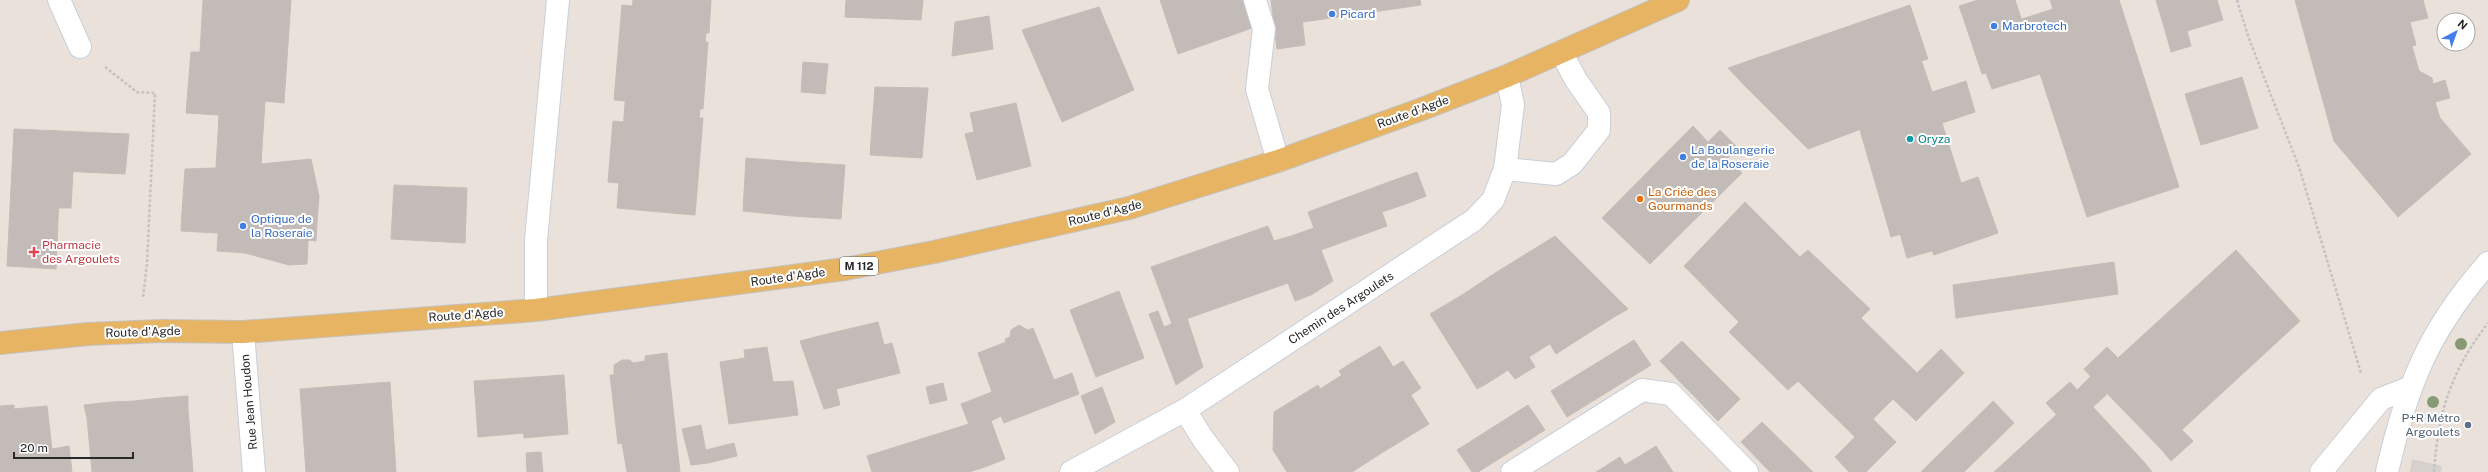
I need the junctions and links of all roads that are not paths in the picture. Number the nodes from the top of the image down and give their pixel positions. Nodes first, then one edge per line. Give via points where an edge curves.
1 (59, 0) edge
2 (558, 0) edge
3 (1255, 0) edge
4 (1678, 0) edge
5 (80, 47) road end
6 (1560, 52) junction
7 (1507, 76) junction
8 (1278, 161) junction
9 (1505, 169) junction
10 (2488, 263) edge
11 (536, 310) junction
12 (243, 332) junction
13 (0, 342) edge
14 (2410, 388) junction
15 (1184, 410) junction
16 (254, 472) edge
17 (1071, 472) edge
18 (1228, 472) edge
19 (1512, 472) edge
20 (1747, 472) edge
21 (2321, 472) edge
22 (2387, 472) edge

1 - 5 street
2 - 11 street via 536,240
3 - 8 street via 1264,28 1257,89
4 - 6 main road, Route d'Agde / M 112
6 - 7 main road, Route d'Agde / M 112
6 - 9 street via 1599,113 1599,130 1572,164 1556,174
7 - 8 main road, Route d'Agde / M 112
7 - 9 street, Chemin des Argoulets via 1513,106
8 - 11 main road, Route d'Agde / M 112 via 1128,208 934,252 845,269
9 - 15 street, Chemin des Argoulets via 1493,200 1474,220
10 - 14 street via 2451,310 2422,357
11 - 12 main road, Route d'Agde / M 112
12 - 13 main road, Route d'Agde / M 112 via 161,331 88,334
12 - 16 street, Rue Jean Houdon
14 - 21 street via 2381,399
14 - 22 street
15 - 17 street, Chemin des Argoulets
15 - 18 street
19 - 20 street via 1642,390 1671,394

